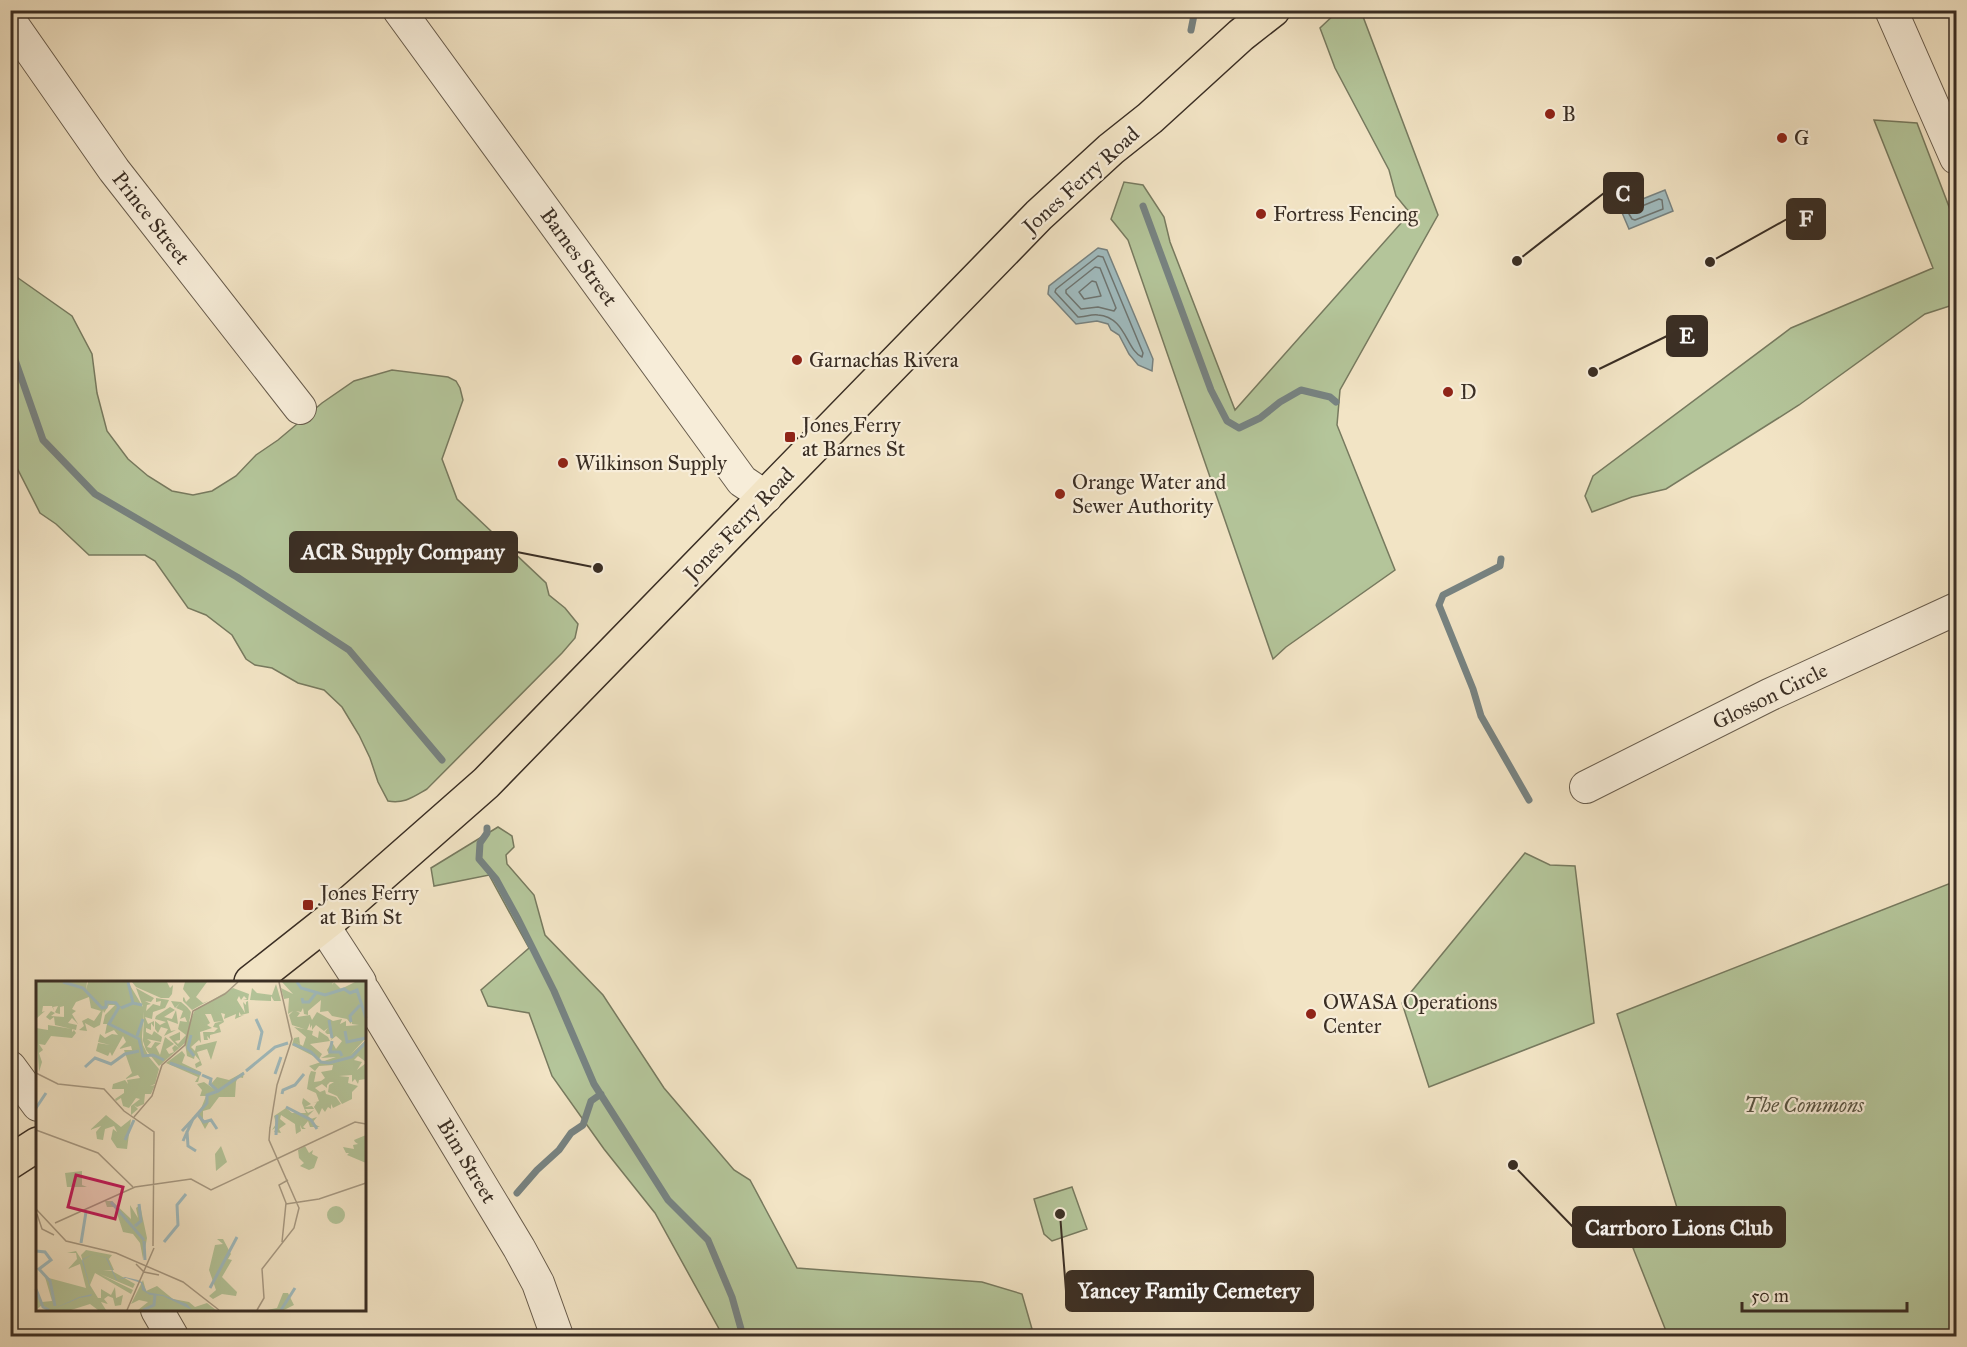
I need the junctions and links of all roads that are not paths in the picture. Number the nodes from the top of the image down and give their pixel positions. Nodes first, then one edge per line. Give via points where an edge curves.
1 (399, 10) edge
2 (1273, 10) edge
3 (1891, 10) edge
4 (10, 21) edge
5 (1956, 158) edge
6 (300, 408) dead end
7 (766, 497) junction
8 (1956, 609) edge
9 (1586, 788) dead end
10 (323, 925) junction
11 (251, 981) edge
12 (359, 981) edge
13 (366, 994) edge
14 (10, 1067) edge
15 (36, 1102) edge
16 (36, 1145) edge
17 (10, 1162) edge
18 (158, 1311) edge
19 (172, 1336) edge
20 (556, 1336) edge

1 - 7 street, Barnes Street via 742,481
2 - 7 main road, Jones Ferry Road via 1039,215
3 - 5 street
4 - 6 street, Prince Street via 114,170
7 - 10 main road, Jones Ferry Road via 486,783
8 - 9 street, Glosson Circle via 1769,695
10 - 11 main road, Jones Ferry Road
10 - 12 street
13 - 20 street, Bim Street via 519,1248 538,1283
14 - 15 street
16 - 17 main road
18 - 19 street

